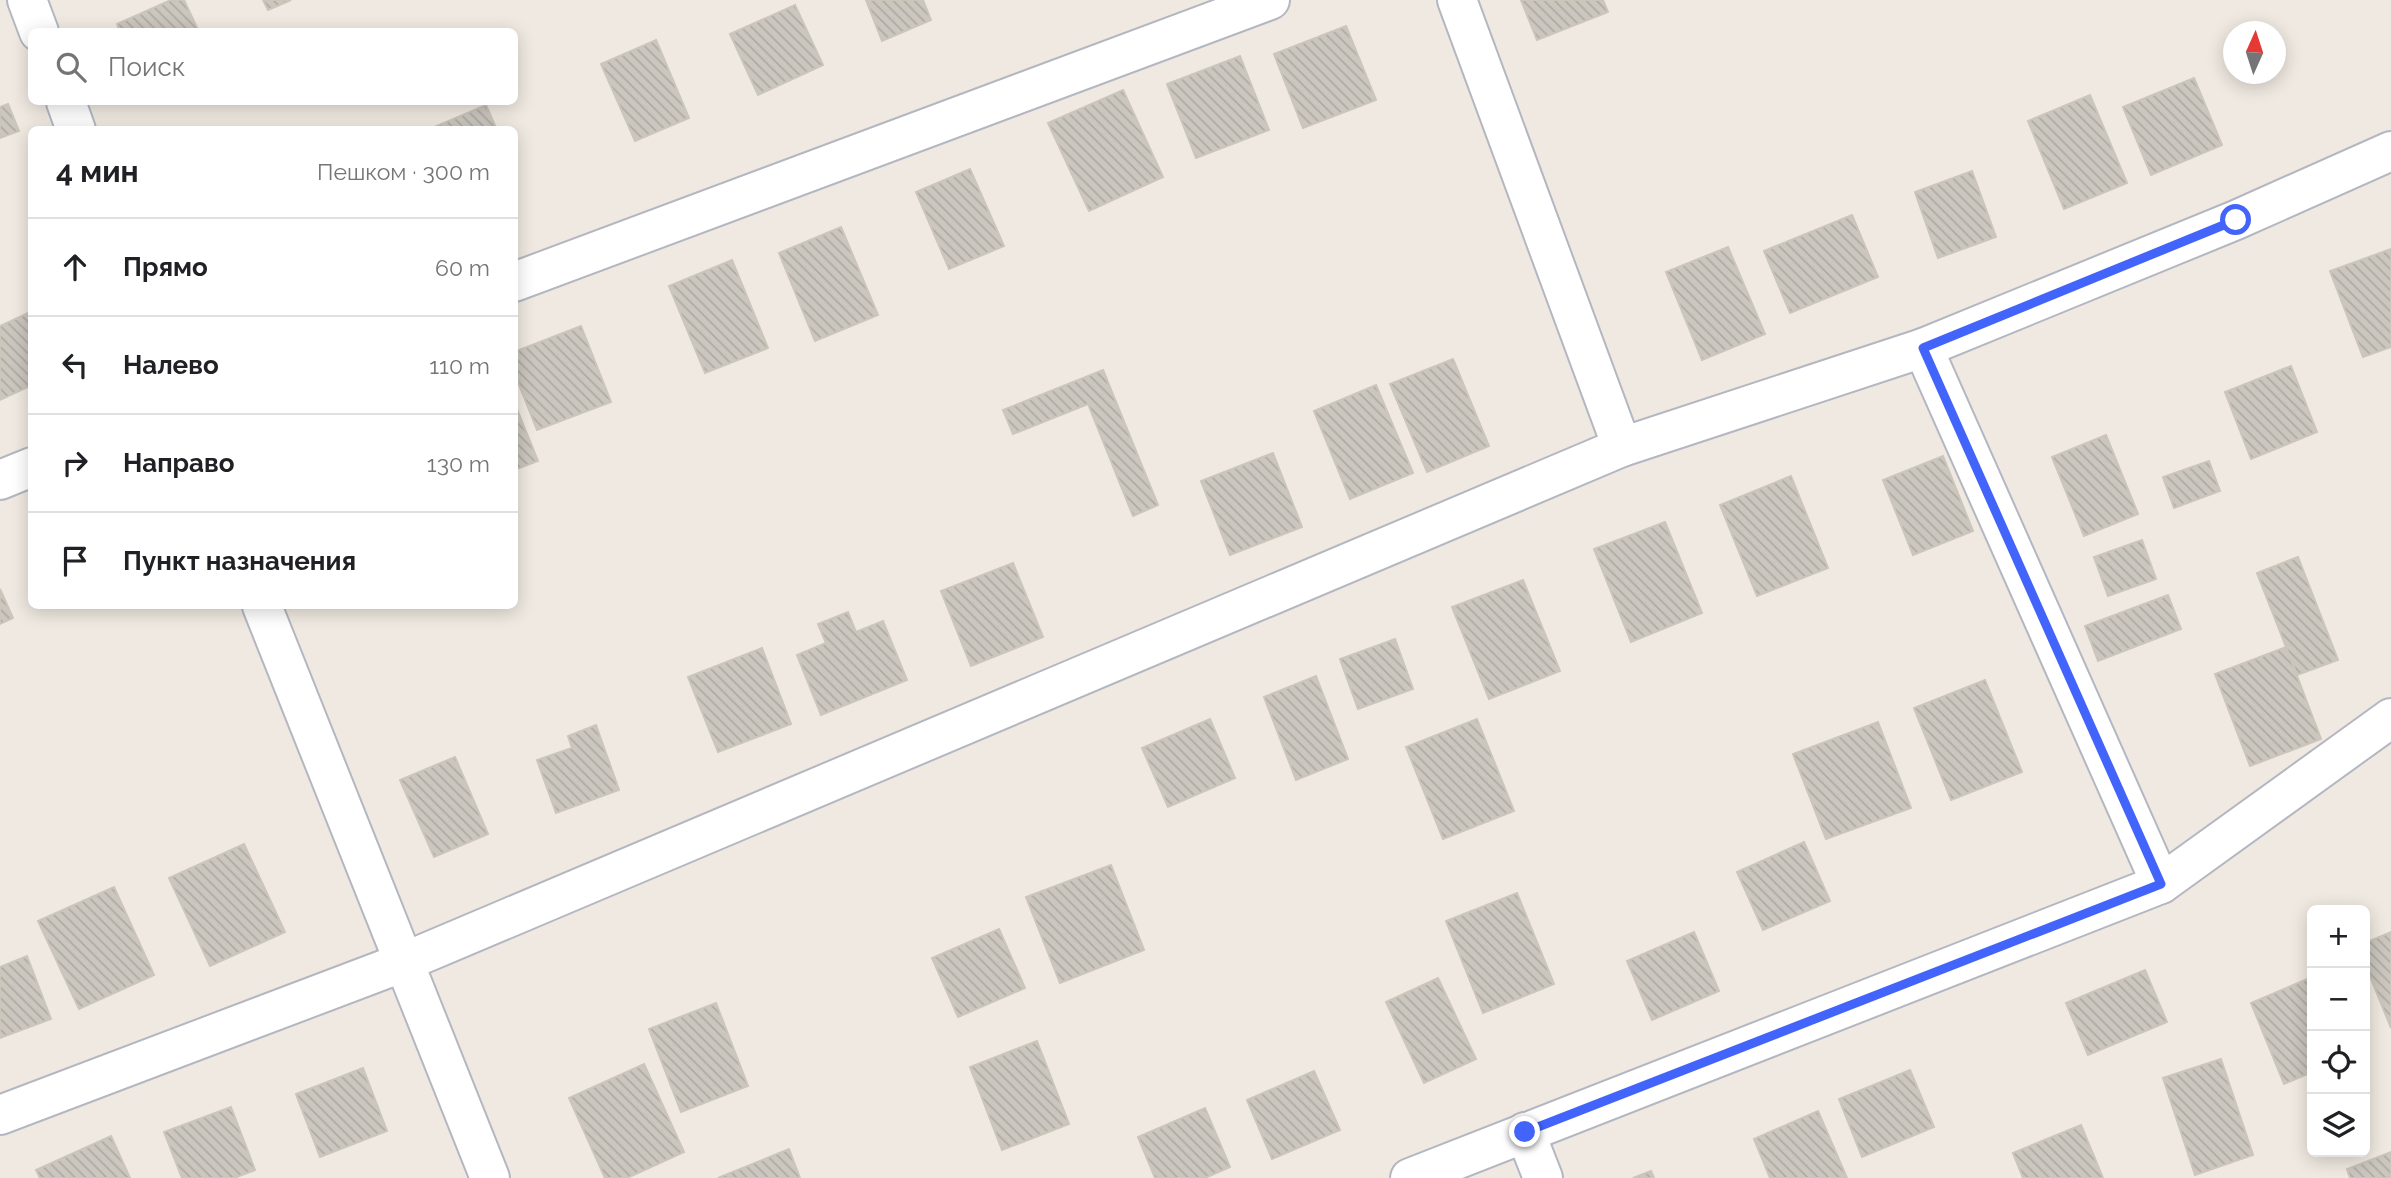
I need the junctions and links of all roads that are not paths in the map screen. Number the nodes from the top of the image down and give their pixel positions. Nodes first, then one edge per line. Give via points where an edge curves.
1 (27, 0) edge
2 (1270, 0) edge
3 (1457, 0) edge
4 (38, 28) edge
5 (67, 105) edge
6 (75, 126) edge
7 (2391, 151) edge
8 (518, 281) edge
9 (1923, 348) junction
10 (1622, 447) junction
11 (28, 469) edge
12 (0, 480) edge
13 (263, 609) edge
14 (2391, 718) edge
15 (2161, 884) junction
16 (404, 962) junction
17 (0, 1115) edge
18 (1525, 1132) junction
19 (490, 1178) edge
20 (1410, 1178) edge
21 (1543, 1178) edge

1 - 4 street
2 - 8 street
3 - 10 street
5 - 6 street
7 - 9 street
9 - 10 street
9 - 15 street
10 - 16 street
11 - 12 street
13 - 16 street
14 - 15 street
15 - 18 street
16 - 17 street
16 - 19 street
18 - 20 street
18 - 21 street

